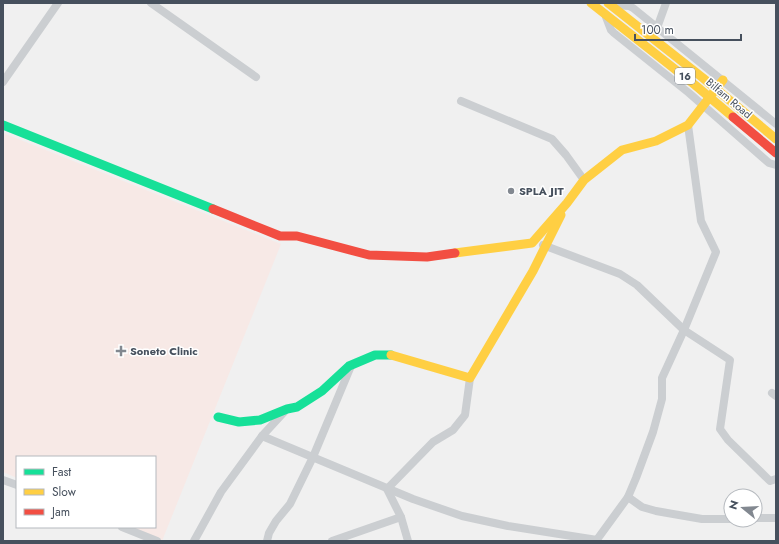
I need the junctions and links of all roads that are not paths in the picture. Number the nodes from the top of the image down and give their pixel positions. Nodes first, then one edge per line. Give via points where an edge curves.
1 (58, 3) edge
2 (151, 3) edge
3 (591, 3) edge
4 (666, 3) edge
5 (610, 4) edge
6 (604, 12) junction
7 (657, 28) junction
8 (256, 77) dead end
9 (723, 80) junction
10 (3, 82) edge
11 (716, 89) junction
12 (710, 97) junction
13 (461, 101) dead end
14 (702, 106) junction
15 (776, 124) edge
16 (3, 125) edge
17 (688, 125) junction
18 (776, 139) edge
19 (776, 153) edge
20 (776, 165) edge
21 (584, 180) junction
22 (568, 203) junction
23 (532, 243) junction
24 (546, 245) junction
25 (684, 330) junction
26 (351, 365) junction
27 (470, 378) junction
28 (287, 409) junction
29 (218, 417) dead end
30 (262, 436) junction
31 (313, 457) junction
32 (776, 479) edge
33 (3, 480) edge
34 (16, 485) edge
35 (387, 488) junction
36 (628, 497) junction
37 (402, 517) junction
38 (763, 518) edge
39 (776, 518) edge
40 (723, 519) edge
41 (124, 528) edge
42 (157, 541) edge
43 (194, 541) edge
44 (267, 541) edge
45 (332, 541) edge
46 (408, 541) edge
47 (596, 541) edge

1 - 10 street
2 - 8 street
3 - 6 street, Bilfam Road / 16
4 - 7 street
5 - 7 street via 629,6
5 - 11 street, 16
6 - 12 street, Bilfam Road / 16
6 - 14 street via 614,33
7 - 9 street
9 - 11 street
9 - 15 street
11 - 12 street
11 - 18 street, 16
12 - 14 street
12 - 19 street, Bilfam Road / 16
13 - 21 street via 552,139
14 - 17 street
14 - 20 street via 769,162
16 - 23 street via 280,236 297,236 369,255 427,257
17 - 21 street via 656,141 622,150
17 - 25 street via 701,221 716,252
21 - 22 street
22 - 23 street
22 - 24 street
23 - 24 street
24 - 25 street via 620,274 637,285
24 - 27 street
25 - 32 street via 730,360 720,429 770,481
25 - 36 street via 662,378 662,399 653,432
26 - 27 street via 375,355 392,355
26 - 28 street via 322,391 297,407
26 - 31 street
27 - 35 street via 465,416 453,430 433,442
28 - 29 street via 260,420 239,422
28 - 30 street
30 - 31 street
30 - 43 street via 221,492
31 - 35 street
31 - 44 street via 290,504 276,520
33 - 34 street
35 - 37 street
35 - 47 street via 413,500 462,516
36 - 40 street via 656,511 702,519
36 - 47 street
37 - 45 street
37 - 46 street
38 - 39 street
41 - 42 street

